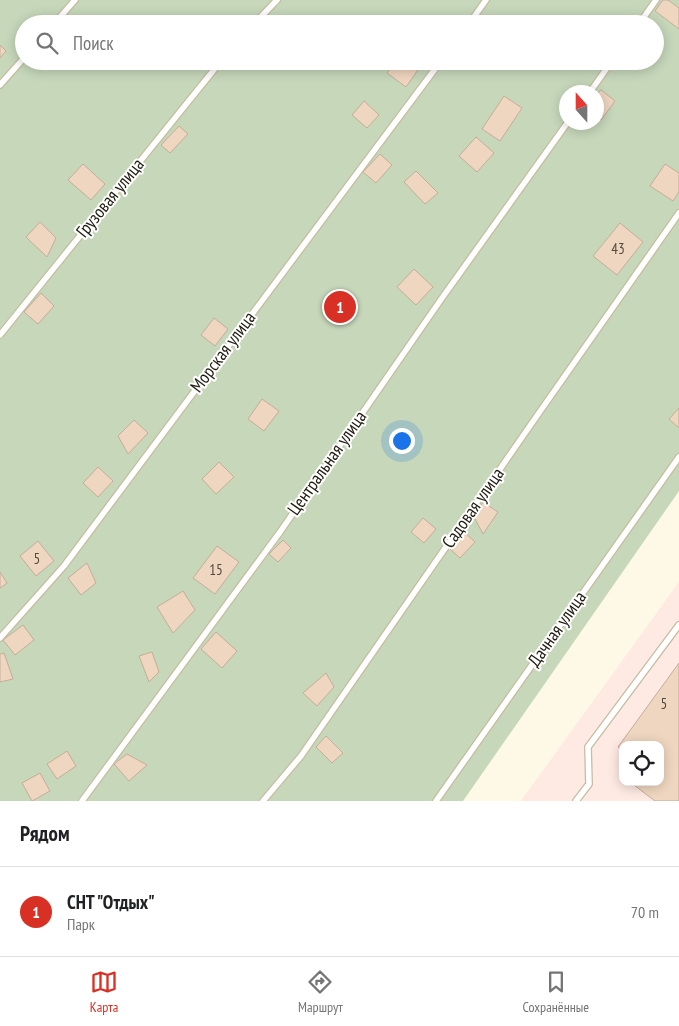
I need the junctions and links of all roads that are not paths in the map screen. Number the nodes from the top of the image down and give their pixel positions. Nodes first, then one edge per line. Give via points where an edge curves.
1 (75, 0) edge
2 (276, 0) edge
3 (486, 0) edge
4 (656, 0) edge
5 (62, 15) edge
6 (262, 15) edge
7 (475, 15) edge
8 (645, 15) edge
9 (15, 68) edge
10 (214, 70) edge
11 (434, 70) edge
12 (606, 70) edge
13 (0, 85) edge
14 (595, 85) edge
15 (562, 130) edge
16 (679, 213) edge
17 (0, 335) edge
18 (679, 457) edge
19 (679, 626) edge
20 (0, 638) edge
21 (82, 801) edge
22 (264, 801) edge
23 (436, 801) edge
24 (576, 801) edge

1 - 5 lane
2 - 6 lane
3 - 7 lane
4 - 8 lane
9 - 13 lane
10 - 17 lane, Грузовая улица
11 - 20 lane, Морская улица via 64,566
12 - 14 lane
15 - 21 lane, Центральная улица via 280,532
16 - 22 lane, Садовая улица via 307,748
18 - 23 lane, Дачная улица
19 - 24 lane via 588,747 589,784

